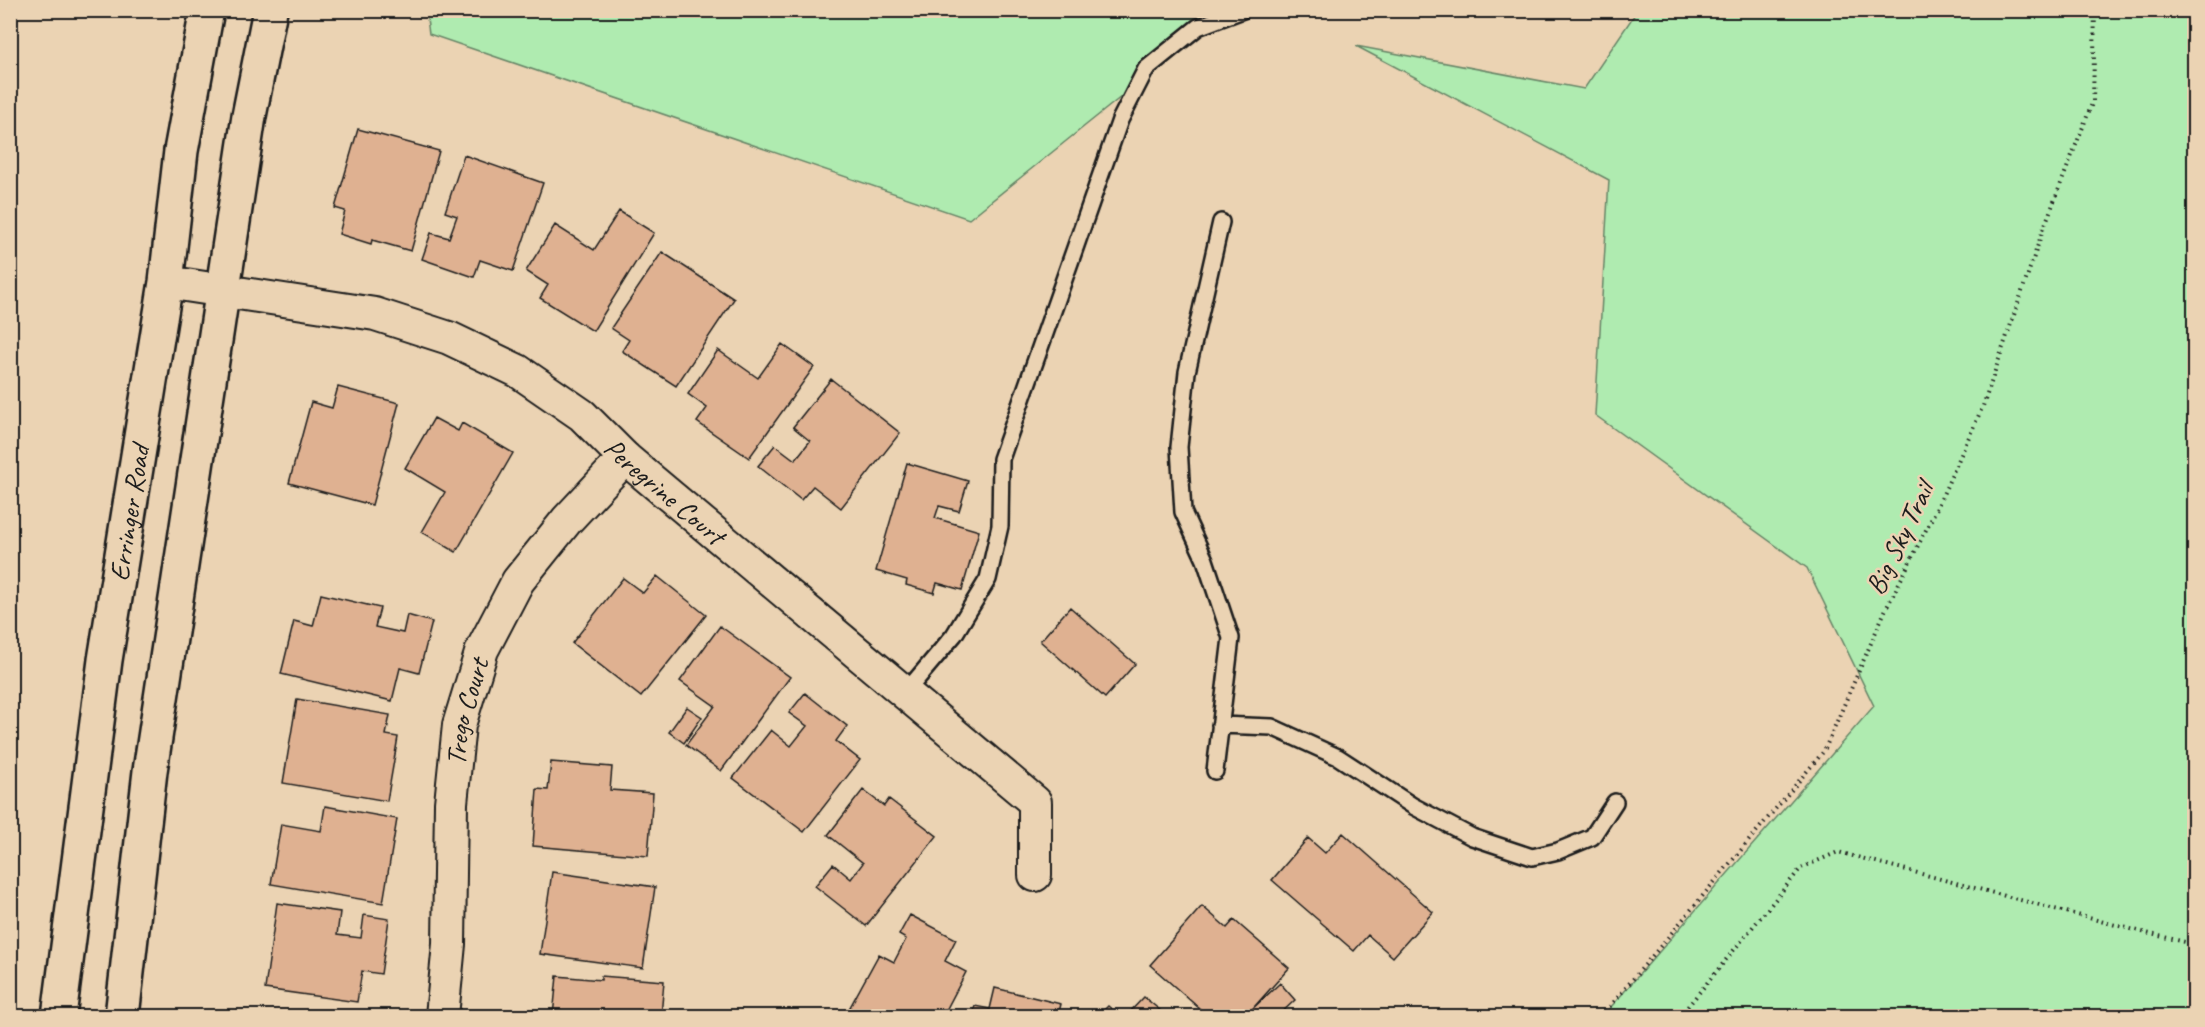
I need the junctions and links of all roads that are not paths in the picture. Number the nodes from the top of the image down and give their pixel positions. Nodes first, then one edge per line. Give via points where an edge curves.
1 (207, 10) edge
2 (270, 10) edge
3 (1243, 10) edge
4 (1221, 222) dead end
5 (166, 282) junction
6 (223, 291) junction
7 (625, 458) junction
8 (904, 693) junction
9 (1221, 725) junction
10 (1215, 771) dead end
11 (1615, 802) dead end
12 (1035, 875) dead end
13 (59, 1017) edge
14 (122, 1017) edge
15 (442, 1017) edge

1 - 5 main road, Erringer Road via 181,151
2 - 6 main road, Erringer Road via 249,116
3 - 8 lane via 1198,27 1146,69 1120,120 1001,459 1000,526 988,579 954,635
4 - 9 lane via 1187,372 1179,447 1183,512 1205,560 1231,638
5 - 6 street, Peregrine Court
5 - 13 main road, Erringer Road via 105,660
6 - 7 street, Peregrine Court via 375,314 449,338 518,371 582,415
6 - 14 main road, Erringer Road via 150,771
7 - 8 street, Peregrine Court
7 - 15 street, Trego Court via 567,520 518,581 482,650 459,725 451,803
8 - 12 street, Peregrine Court via 1035,802
9 - 10 lane
9 - 11 lane via 1272,727 1338,757 1413,806 1472,837 1532,857 1592,837

